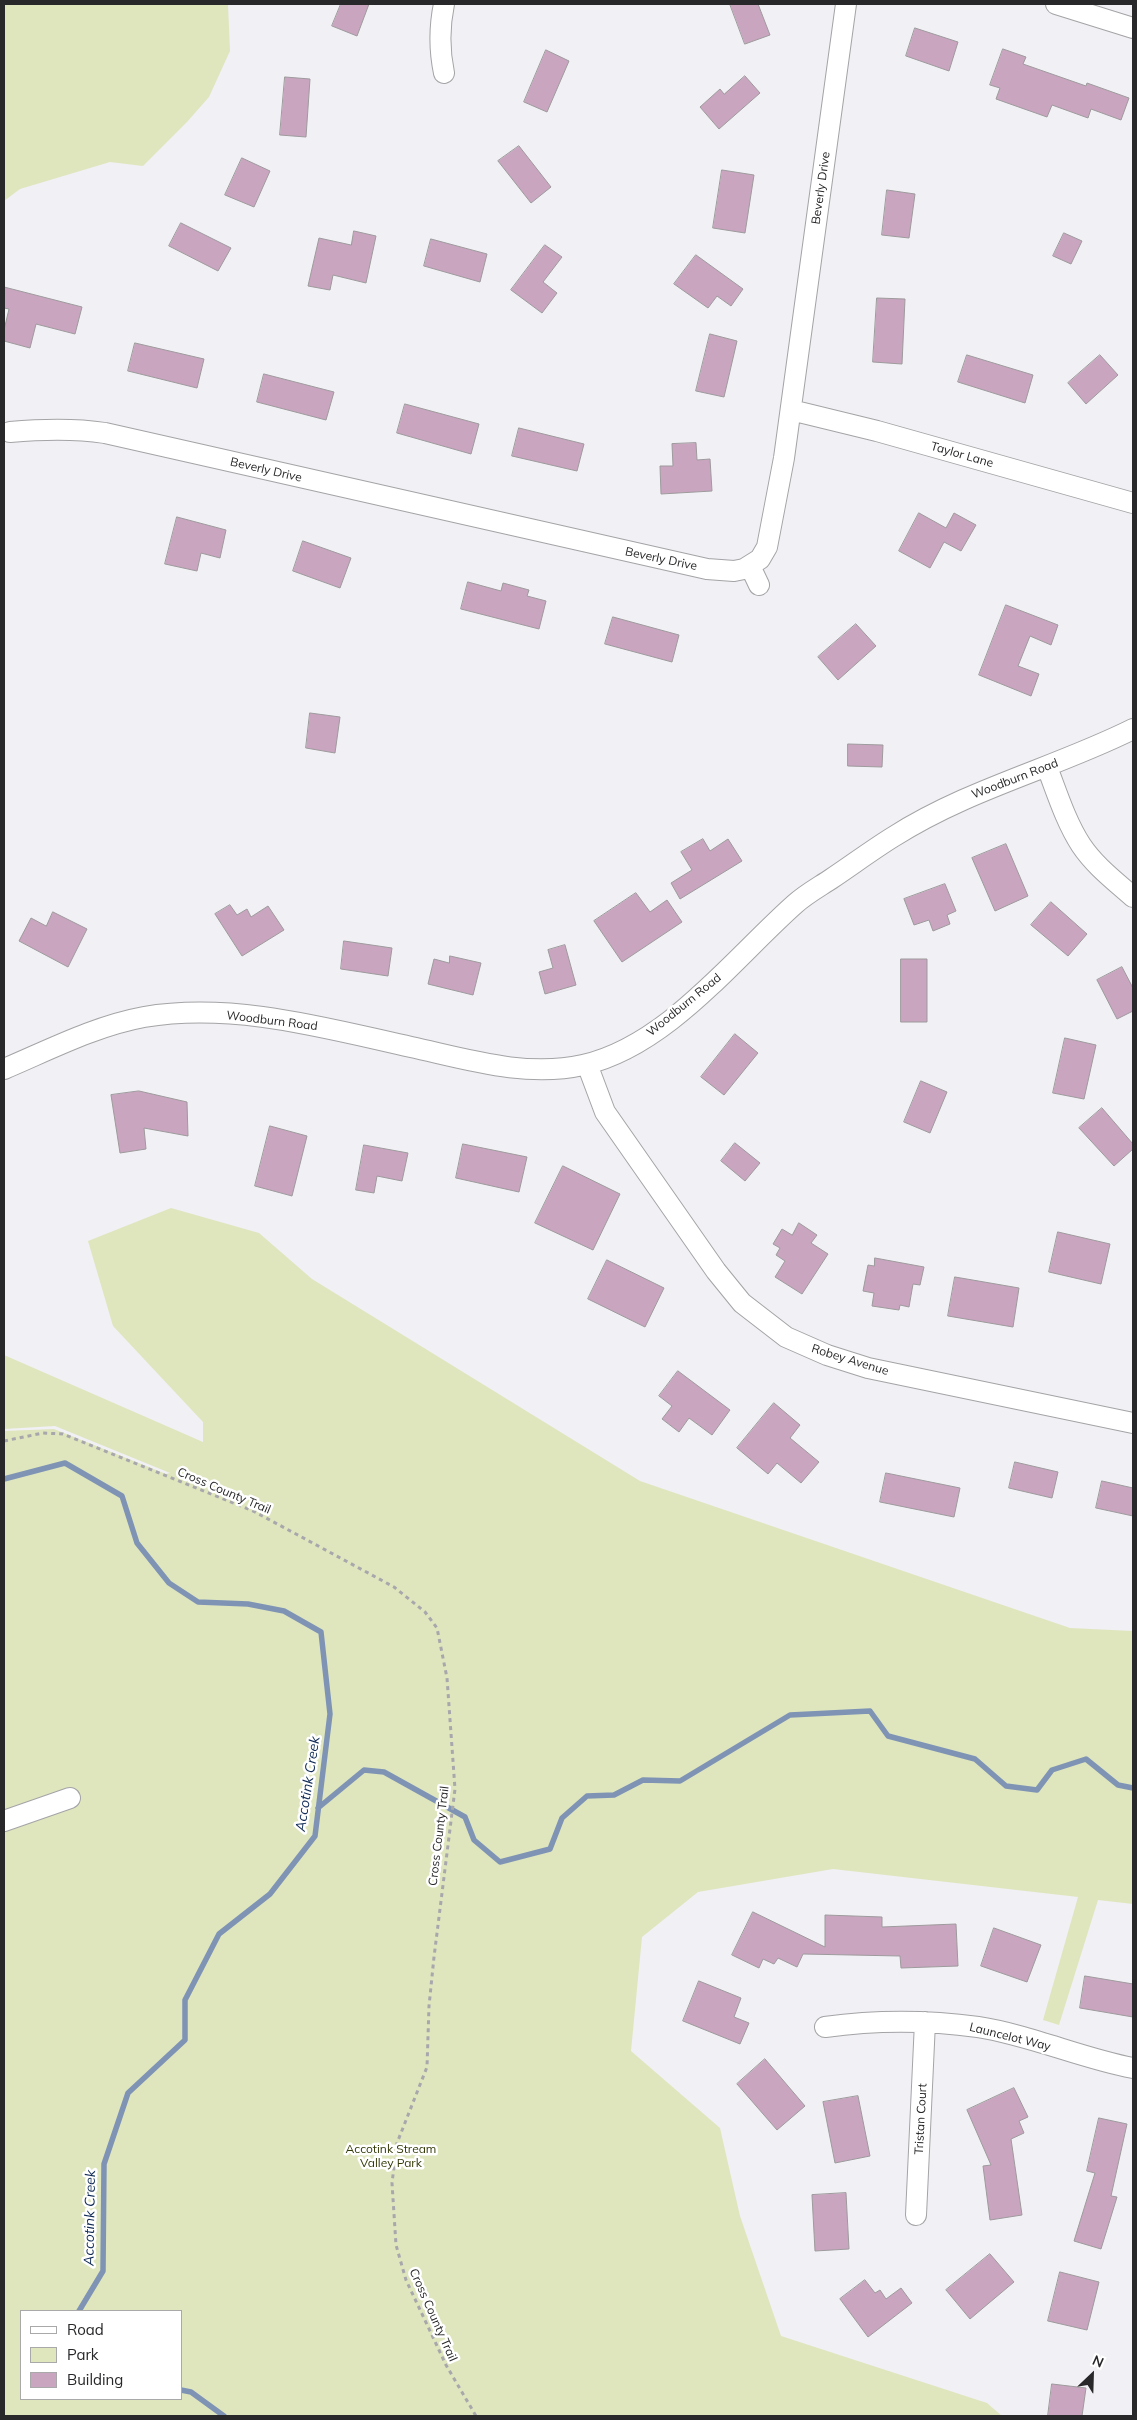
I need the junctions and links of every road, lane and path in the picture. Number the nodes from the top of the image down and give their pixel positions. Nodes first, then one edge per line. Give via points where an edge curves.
1 (444, 4) edge
2 (846, 4) edge
3 (1056, 4) edge
4 (1133, 28) edge
5 (444, 73) dead end
6 (791, 410) junction
7 (10, 432) dead end
8 (1133, 503) edge
9 (750, 566) junction
10 (759, 585) dead end
11 (1133, 730) edge
12 (1047, 767) junction
13 (1133, 897) edge
14 (587, 1064) junction
15 (4, 1069) edge
16 (1133, 1422) edge
17 (4, 1441) edge
18 (70, 1798) dead end
19 (4, 1821) edge
20 (925, 2022) junction
21 (825, 2027) dead end
22 (1133, 2068) edge
23 (916, 2215) dead end
24 (476, 2416) edge

1 - 5 street via 439,26 439,50
2 - 6 street, Beverly Drive
3 - 4 street
6 - 8 street, Taylor Lane
6 - 9 street, Beverly Drive via 767,547 760,559
7 - 9 street, Beverly Drive via 77,428 707,569 734,571
9 - 10 street
11 - 12 street, Woodburn Road
12 - 13 street via 1081,844 1096,864
12 - 14 street, Woodburn Road via 956,803 895,835 797,902 672,1018 619,1052
14 - 15 street, Woodburn Road via 541,1070 498,1065 319,1027 208,1013 146,1017 111,1026
14 - 16 street, Robey Avenue via 605,1112 716,1272 742,1303 786,1337 868,1368
17 - 24 path, Cross County Trail via 43,1433 63,1434 253,1511 370,1573 411,1599 436,1628 450,1706 454,1796 429,2006 427,2067 397,2142 392,2183 396,2245 406,2280 446,2366
18 - 19 street
20 - 21 street, Launcelot Way via 860,2022
20 - 22 street, Launcelot Way via 978,2027
20 - 23 street, Tristan Court

